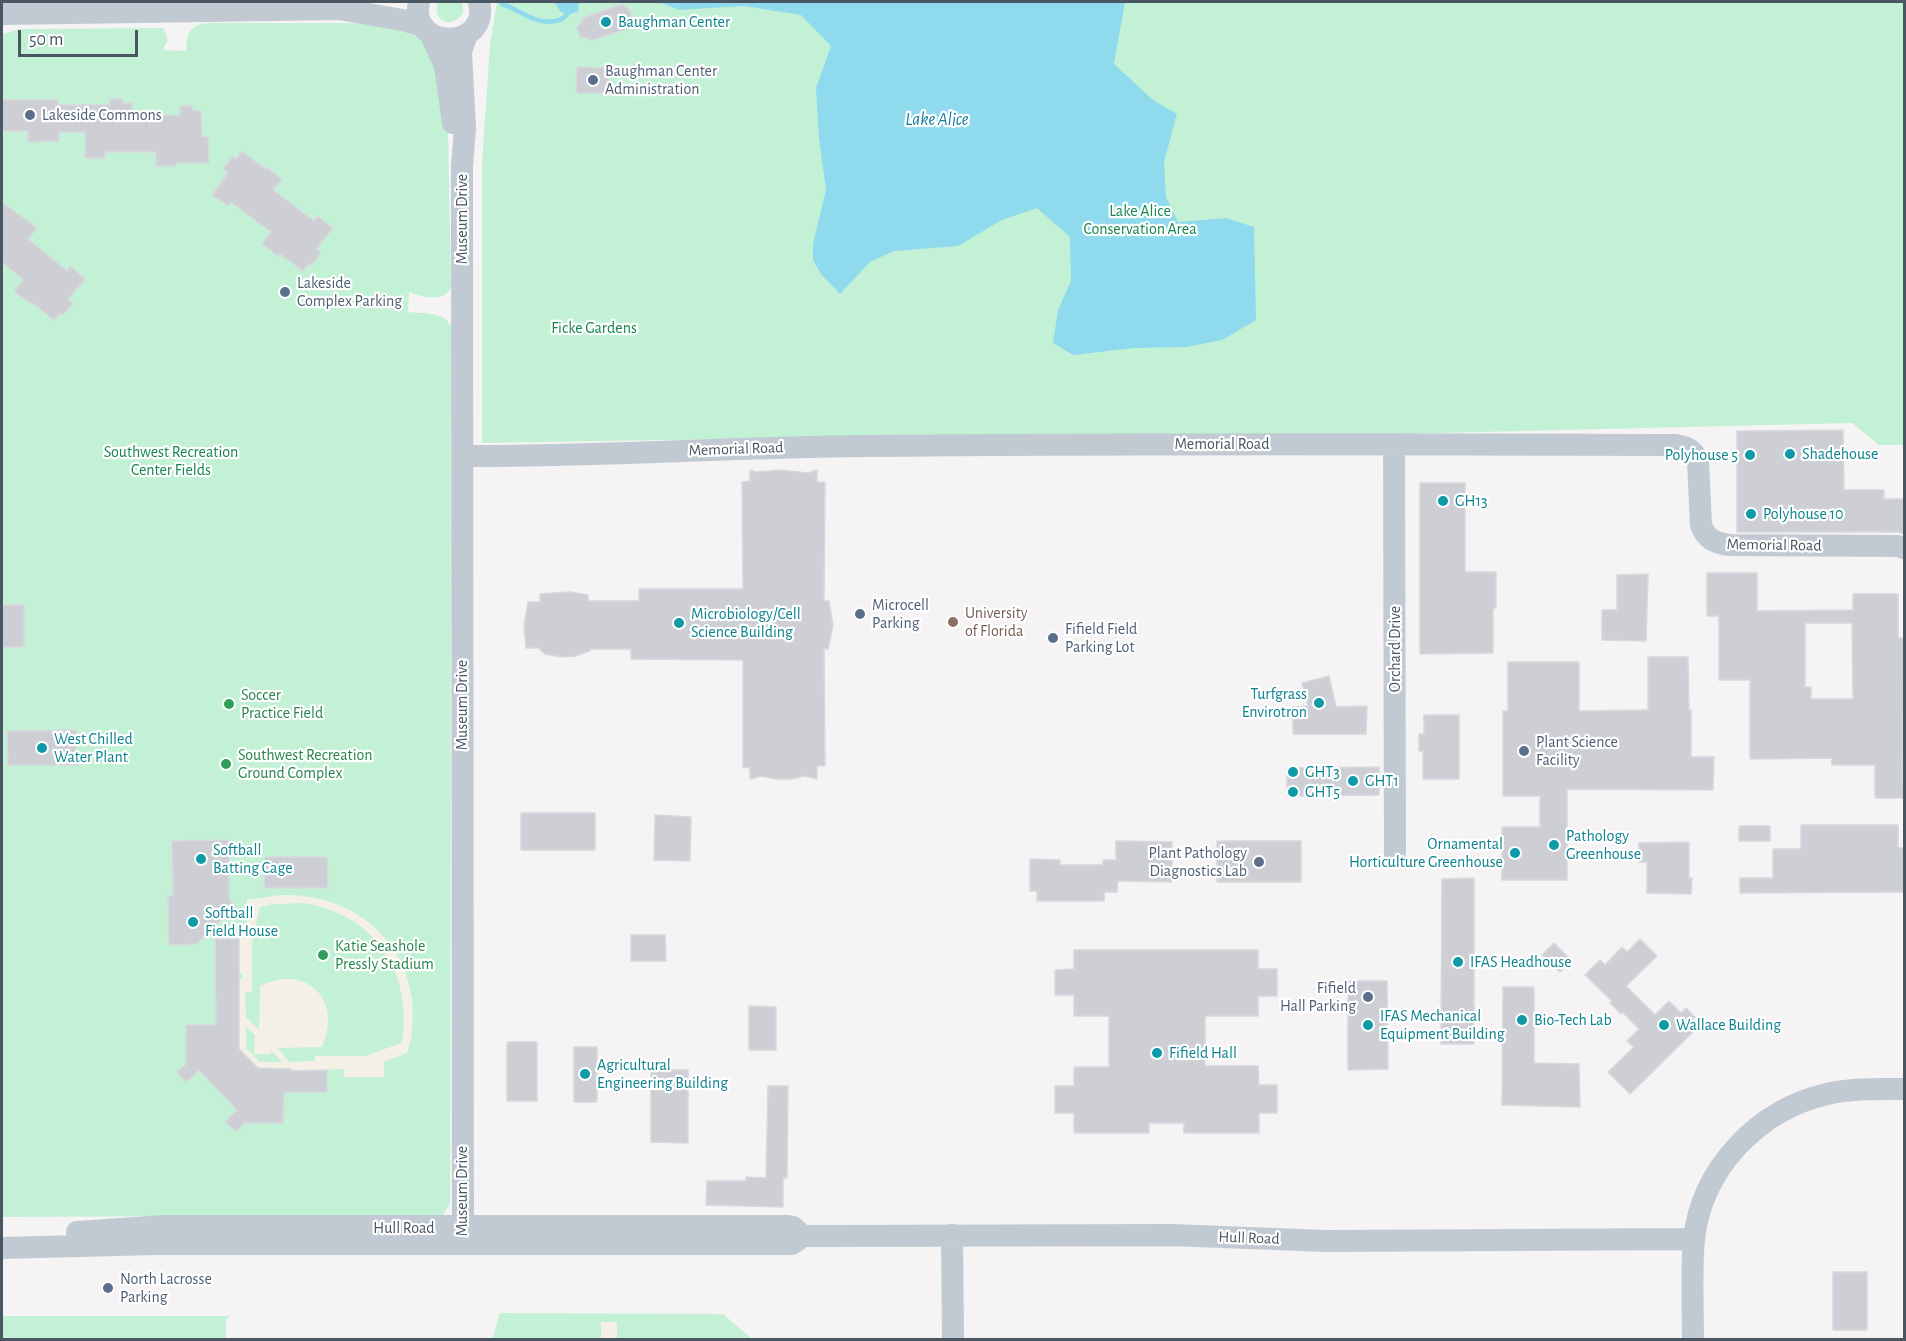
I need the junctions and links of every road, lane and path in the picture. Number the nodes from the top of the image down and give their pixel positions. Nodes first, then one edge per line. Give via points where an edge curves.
1 (378, 2) edge
2 (419, 2) edge
3 (479, 2) edge
4 (339, 9) junction
5 (2, 14) edge
6 (427, 30) junction
7 (467, 34) junction
8 (462, 166) junction
9 (1394, 444) junction
10 (462, 456) junction
11 (1905, 548) edge
12 (1395, 855) dead end
13 (1905, 1089) edge
14 (463, 1236) junction
15 (952, 1236) junction
16 (2, 1238) edge
17 (1694, 1239) junction
18 (2, 1248) edge
19 (952, 1340) edge
20 (1693, 1340) edge

1 - 4 street
2 - 6 street, Museum Drive via 419,17
3 - 7 street, Museum Drive via 480,17
4 - 5 street
4 - 6 street via 403,20
6 - 7 street via 448,40
6 - 8 street, Museum Drive via 446,66
7 - 8 street, Museum Drive via 461,52 465,128
8 - 10 street, Museum Drive
9 - 10 street, Memorial Road via 863,446
9 - 11 street, Memorial Road via 1684,447 1698,460 1702,529 1718,543
9 - 12 street, Orchard Drive
10 - 14 street, Museum Drive
13 - 17 street via 1828,1094 1792,1106 1760,1125 1736,1148 1714,1179
14 - 15 street, Hull Road via 788,1226 803,1236
14 - 16 street, Hull Road via 147,1227
14 - 18 street, Hull Road
15 - 17 street, Hull Road via 1171,1235 1327,1241
15 - 19 street
17 - 20 street

